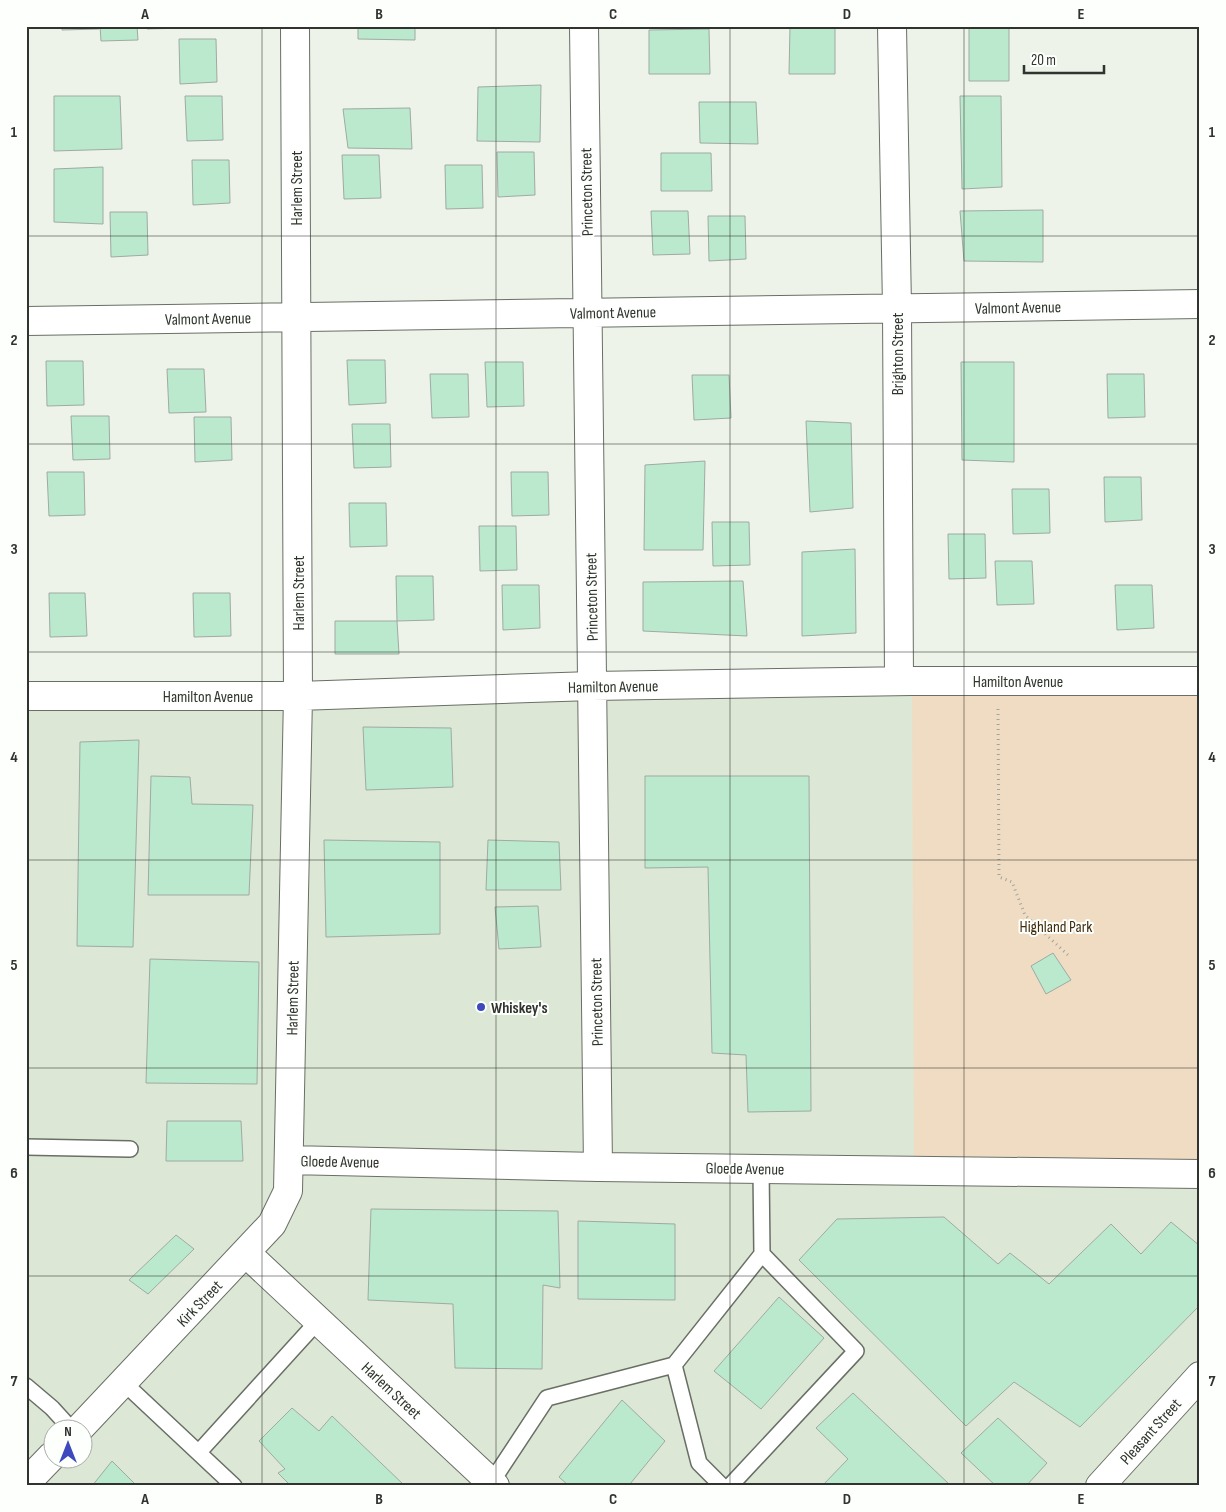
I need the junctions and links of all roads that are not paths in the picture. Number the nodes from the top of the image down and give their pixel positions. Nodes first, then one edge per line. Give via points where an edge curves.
1 (295, 26) edge
2 (584, 26) edge
3 (892, 26) edge
4 (1200, 304) edge
5 (897, 308) junction
6 (588, 313) junction
7 (296, 317) junction
8 (26, 321) edge
9 (899, 681) junction
10 (1200, 681) edge
11 (592, 686) junction
12 (26, 696) edge
13 (298, 696) junction
14 (26, 1147) edge
15 (130, 1148) dead end
16 (289, 1160) junction
17 (598, 1167) junction
18 (761, 1168) junction
19 (1200, 1174) edge
20 (246, 1253) junction
21 (762, 1254) junction
22 (318, 1321) junction
23 (674, 1365) junction
24 (1200, 1376) edge
25 (123, 1382) junction
26 (26, 1386) edge
27 (63, 1420) edge
28 (87, 1420) edge
29 (199, 1452) junction
30 (42, 1466) edge
31 (26, 1483) edge
32 (492, 1485) edge
33 (234, 1486) edge
34 (722, 1486) edge
35 (730, 1486) edge
36 (1100, 1486) edge

1 - 7 street, Harlem Street
2 - 6 street, Princeton Street
3 - 5 street, Brighton Street
4 - 5 street, Valmont Avenue
5 - 6 street, Valmont Avenue
5 - 9 street, Brighton Street
6 - 7 street, Valmont Avenue
6 - 11 street, Princeton Street
7 - 8 street, Valmont Avenue
7 - 13 street, Harlem Street
9 - 10 street, Hamilton Avenue
9 - 11 street, Hamilton Avenue
11 - 13 street, Hamilton Avenue
11 - 17 street, Princeton Street
12 - 13 street, Hamilton Avenue
13 - 16 street, Harlem Street
14 - 15 lane
16 - 17 street, Gloede Avenue
16 - 20 street, Kirk Street via 288,1191 272,1224
17 - 18 street, Gloede Avenue
18 - 19 street, Gloede Avenue
18 - 21 lane
20 - 22 street, Harlem Street
20 - 25 street, Kirk Street
21 - 23 lane
21 - 35 lane via 856,1351
22 - 29 lane
22 - 32 street, Harlem Street
23 - 32 lane via 547,1398
23 - 34 lane via 700,1463
24 - 36 street, Pleasant Street
25 - 28 street, Kirk Street
25 - 29 lane
26 - 27 lane
29 - 33 lane
30 - 31 street

